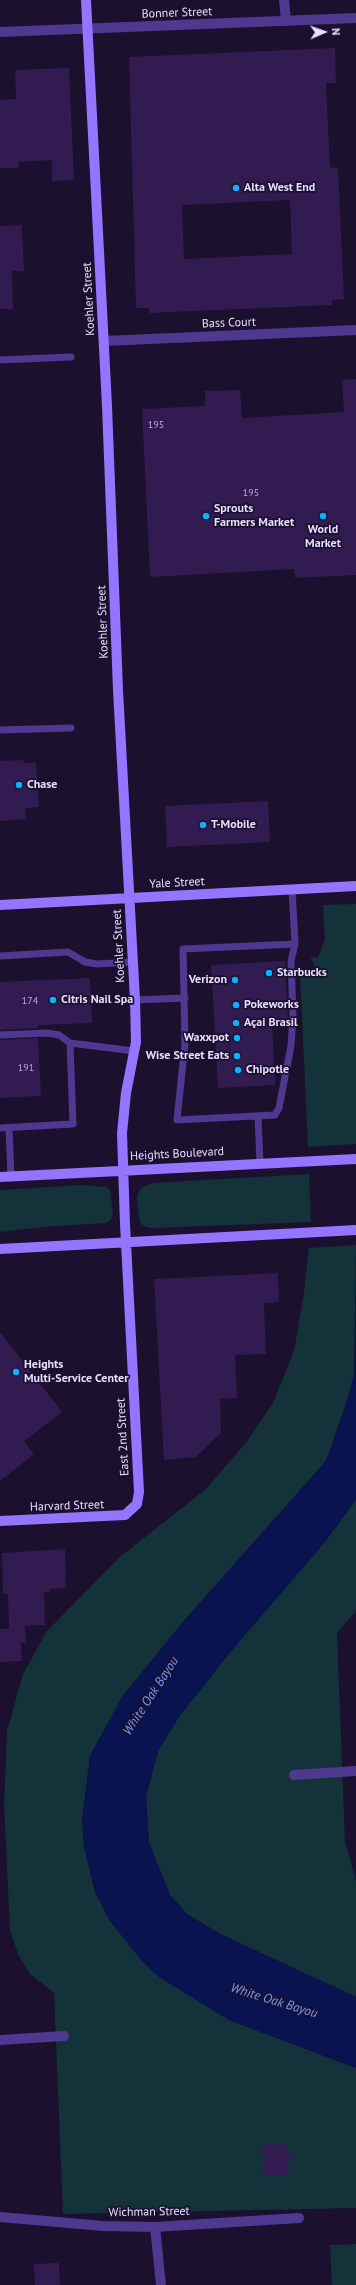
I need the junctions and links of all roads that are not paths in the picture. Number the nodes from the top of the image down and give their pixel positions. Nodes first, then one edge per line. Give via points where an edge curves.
1 (86, 0) edge
2 (284, 0) edge
3 (356, 18) edge
4 (286, 21) junction
5 (88, 30) junction
6 (0, 32) edge
7 (356, 330) edge
8 (104, 341) junction
9 (71, 357) dead end
10 (0, 360) edge
11 (71, 728) dead end
12 (0, 730) edge
13 (356, 886) edge
14 (292, 889) junction
15 (129, 899) junction
16 (0, 905) edge
17 (295, 944) junction
18 (0, 956) edge
19 (133, 962) junction
20 (185, 998) junction
21 (136, 1000) junction
22 (0, 1036) edge
23 (70, 1043) junction
24 (134, 1051) junction
25 (258, 1116) junction
26 (0, 1128) edge
27 (9, 1128) junction
28 (356, 1158) edge
29 (260, 1163) junction
30 (123, 1170) junction
31 (0, 1177) edge
32 (11, 1177) junction
33 (356, 1230) edge
34 (126, 1242) junction
35 (0, 1249) edge
36 (132, 1509) joint
37 (0, 1521) edge
38 (356, 1771) edge
39 (294, 1775) dead end
40 (64, 2036) dead end
41 (0, 2040) edge
42 (0, 2217) edge
43 (299, 2218) dead end
44 (155, 2227) junction
45 (161, 2285) edge

1 - 5 street, Koehler Street
2 - 4 street
3 - 4 street, Bonner Street
4 - 5 street, Bonner Street
5 - 6 street, Bonner Street
5 - 8 street, Koehler Street
7 - 8 street, Bass Court
8 - 15 street, Koehler Street
9 - 10 lane
11 - 12 lane
13 - 14 street, Yale Street
14 - 15 street, Yale Street
14 - 17 lane
15 - 16 street, Yale Street
15 - 19 street, Koehler Street
17 - 20 lane via 183,949
17 - 25 lane via 291,961 294,1016 279,1108 275,1115
18 - 19 lane via 68,952 85,962 97,964
19 - 21 street, Koehler Street
20 - 21 lane
20 - 25 lane via 185,1044 177,1120
21 - 24 street, Koehler Street
22 - 23 lane via 47,1033 58,1035
23 - 24 lane
23 - 27 lane via 73,1124
24 - 30 street, Koehler Street via 122,1134
25 - 29 lane
26 - 27 lane
27 - 32 lane
28 - 29 street, Heights Boulevard
29 - 30 street, Heights Boulevard
30 - 32 street, Heights Boulevard
30 - 34 street, Koehler Street
31 - 32 street, Heights Boulevard
33 - 34 street
34 - 35 street
34 - 36 street, East 2nd Street via 139,1492 137,1504
36 - 37 street, Harvard Street via 125,1515 114,1517
38 - 39 street
40 - 41 street
42 - 44 street, Wichman Street via 103,2226
43 - 44 street, Wichman Street
44 - 45 street

